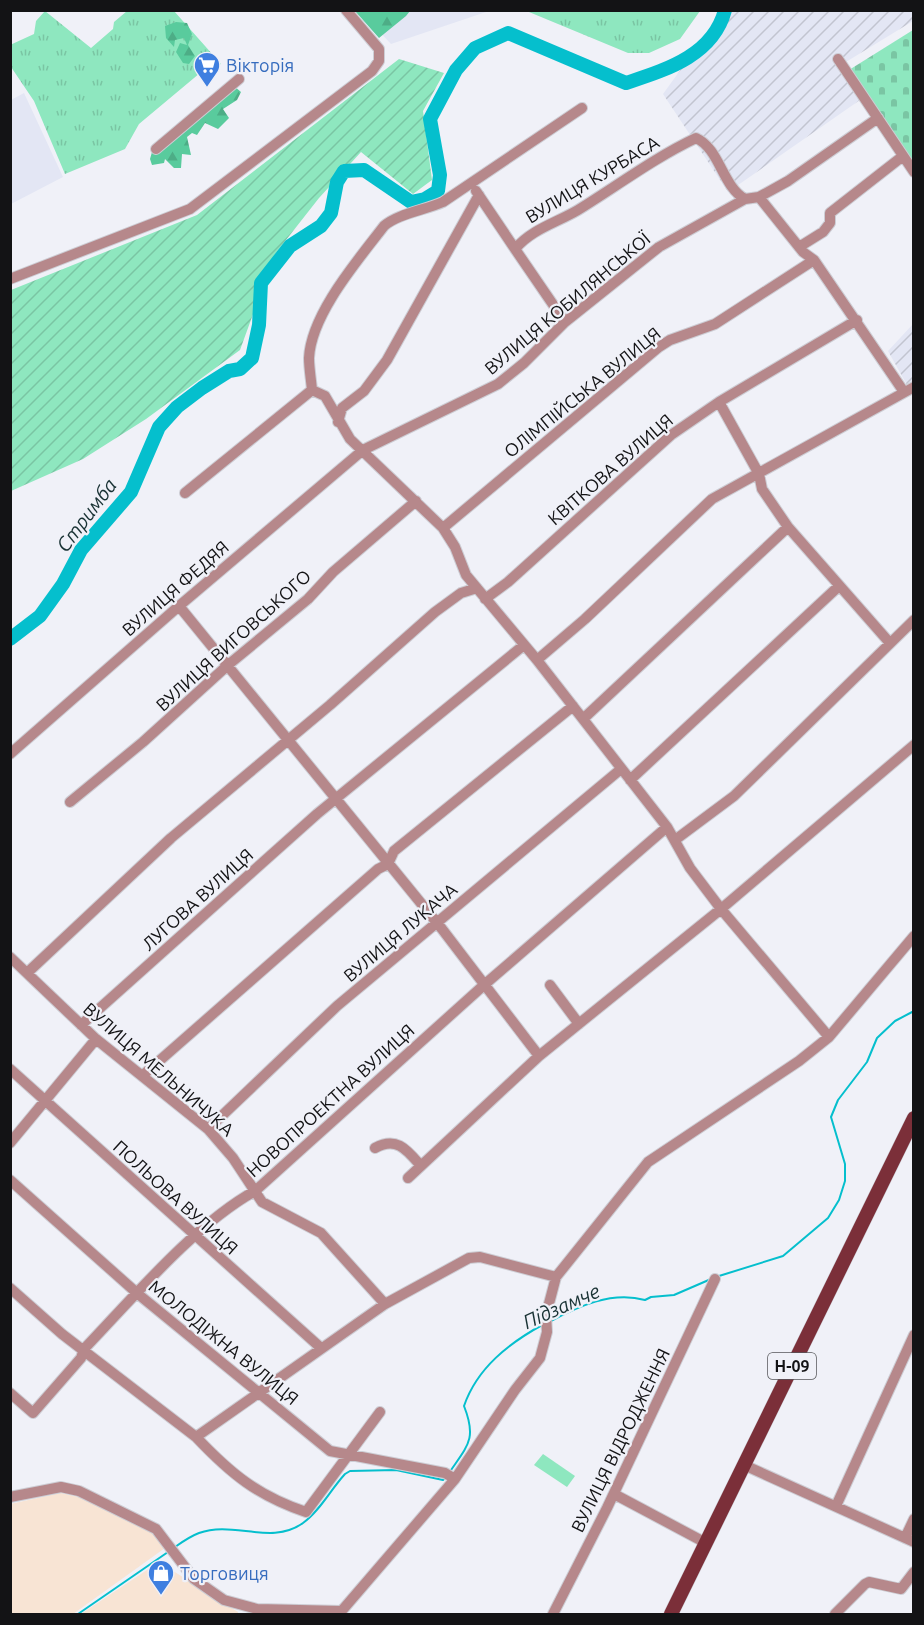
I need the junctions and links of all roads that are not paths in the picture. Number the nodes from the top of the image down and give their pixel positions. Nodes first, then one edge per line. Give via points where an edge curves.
1 (346, 10) edge
2 (838, 59) dead end
3 (239, 79) dead end
4 (582, 108) dead end
5 (878, 118) junction
6 (156, 149) dead end
7 (903, 156) junction
8 (914, 172) edge
9 (471, 184) junction
10 (479, 195) junction
11 (759, 197) junction
12 (745, 199) junction
13 (799, 247) junction
14 (514, 249) junction
15 (814, 260) junction
16 (10, 279) edge
17 (857, 320) junction
18 (565, 322) junction
19 (909, 389) edge
20 (312, 390) junction
21 (719, 402) junction
22 (338, 422) junction
23 (363, 450) junction
24 (759, 474) junction
25 (185, 493) dead end
26 (416, 501) junction
27 (788, 527) junction
28 (443, 528) junction
29 (839, 586) junction
30 (477, 588) junction
31 (485, 599) junction
32 (178, 606) junction
33 (914, 620) edge
34 (889, 642) junction
35 (524, 645) junction
36 (537, 660) junction
37 (228, 665) junction
38 (573, 706) junction
39 (583, 719) junction
40 (288, 741) junction
41 (914, 745) edge
42 (10, 754) edge
43 (621, 769) junction
44 (630, 780) junction
45 (335, 799) junction
46 (70, 802) dead end
47 (667, 827) junction
48 (675, 840) junction
49 (388, 864) junction
50 (721, 909) junction
51 (436, 924) junction
52 (914, 936) edge
53 (10, 957) edge
54 (27, 973) junction
55 (550, 984) dead end
56 (484, 985) junction
57 (579, 1024) junction
58 (81, 1025) junction
59 (829, 1037) junction
60 (96, 1039) junction
61 (539, 1056) junction
62 (10, 1069) edge
63 (142, 1076) junction
64 (47, 1102) junction
65 (914, 1118) edge
66 (208, 1129) junction
67 (10, 1143) edge
68 (375, 1148) dead end
69 (421, 1166) junction
70 (408, 1178) dead end
71 (10, 1180) edge
72 (255, 1191) junction
73 (195, 1237) junction
74 (556, 1277) junction
75 (715, 1279) dead end
76 (10, 1288) edge
77 (138, 1294) junction
78 (385, 1304) junction
79 (914, 1335) edge
80 (321, 1348) junction
81 (84, 1349) junction
82 (259, 1392) junction
83 (10, 1393) edge
84 (380, 1412) dead end
85 (196, 1437) junction
86 (349, 1455) junction
87 (744, 1465) junction
88 (451, 1476) junction
89 (614, 1494) junction
90 (10, 1497) edge
91 (836, 1506) junction
92 (914, 1519) edge
93 (909, 1540) edge
94 (706, 1543) junction
95 (914, 1572) edge
96 (257, 1613) edge
97 (341, 1613) edge
98 (553, 1614) edge
99 (671, 1614) edge
100 (835, 1614) edge

1 - 16 street via 380,49 372,71 190,209
2 - 5 street
3 - 6 street
4 - 9 street
5 - 7 street
5 - 11 street
7 - 8 street
7 - 13 street via 830,213 830,223 823,232
9 - 10 street
9 - 20 street via 443,202 391,219 384,226 333,294 320,322 309,358
10 - 14 street
10 - 22 street via 387,360 364,391 342,408
11 - 12 street, ВУЛИЦЯ КОБИЛЯНСЬКОЇ
11 - 13 street
12 - 14 street, ВУЛИЦЯ КУРБАСА via 736,194 706,146 696,138 533,233
12 - 18 street, ВУЛИЦЯ КОБИЛЯНСЬКОЇ via 659,247
13 - 15 street
14 - 18 street
15 - 17 street
15 - 28 street, ОЛІМПІЙСЬКА ВУЛИЦЯ via 725,318 659,347
17 - 19 street
17 - 21 street, КВІТКОВА ВУЛИЦЯ
18 - 23 street, ВУЛИЦЯ КОБИЛЯНСЬКОЇ via 498,384
19 - 24 street
20 - 22 street via 325,396
20 - 25 street
21 - 24 street
21 - 31 street, КВІТКОВА ВУЛИЦЯ via 671,435
22 - 23 street
23 - 26 street
23 - 32 street, ВУЛИЦЯ ФЕДЯЯ
24 - 27 street via 762,489
24 - 36 street via 698,511
26 - 28 street
26 - 37 street, ВУЛИЦЯ ВИГОВСЬКОГО
27 - 29 street
27 - 39 street
28 - 30 street via 466,575
29 - 34 street
29 - 44 street
30 - 31 street
30 - 40 street via 461,593 435,612
31 - 35 street
32 - 37 street
32 - 42 street, ВУЛИЦЯ ФЕДЯЯ
33 - 34 street
34 - 48 street via 734,796
35 - 36 street
35 - 45 street, ЛУГОВА ВУЛИЦЯ
36 - 38 street
37 - 40 street
37 - 46 street, ВУЛИЦЯ ВИГОВСЬКОГО
38 - 39 street
38 - 49 street via 394,851
39 - 43 street
40 - 45 street
40 - 54 street via 147,858
41 - 50 street
43 - 44 street
43 - 51 street, ВУЛИЦЯ ЛУКАЧА
44 - 47 street
45 - 49 street
45 - 58 street, ЛУГОВА ВУЛИЦЯ
47 - 48 street
47 - 56 street, НОВОПРОЕКТНА ВУЛИЦЯ
48 - 50 street via 690,868
49 - 51 street
49 - 63 street
50 - 57 street
50 - 59 street
51 - 56 street
51 - 66 street, ВУЛИЦЯ ЛУКАЧА via 337,1006
52 - 59 street
53 - 54 street, ВУЛИЦЯ МЕЛЬНИЧУКА
54 - 58 street, ВУЛИЦЯ МЕЛЬНИЧУКА
55 - 57 street
56 - 61 street
56 - 72 street, НОВОПРОЕКТНА ВУЛИЦЯ
57 - 61 street
58 - 60 street, ВУЛИЦЯ МЕЛЬНИЧУКА
59 - 74 street via 648,1162
60 - 63 street, ВУЛИЦЯ МЕЛЬНИЧУКА
60 - 64 street
61 - 69 street
62 - 64 street, ПОЛЬОВА ВУЛИЦЯ
63 - 66 street, ВУЛИЦЯ МЕЛЬНИЧУКА
64 - 67 street
64 - 73 street, ПОЛЬОВА ВУЛИЦЯ
65 - 87 main road, Н-09
66 - 72 street, ВУЛИЦЯ МЕЛЬНИЧУКА
68 - 69 street via 398,1144
69 - 70 street
71 - 77 street, МОЛОДІЖНА ВУЛИЦЯ
72 - 73 street, НОВОПРОЕКТНА ВУЛИЦЯ via 235,1201
72 - 78 street, ВУЛИЦЯ МЕЛЬНИЧУКА via 262,1203 321,1233
73 - 77 street, НОВОПРОЕКТНА ВУЛИЦЯ
73 - 80 street, ПОЛЬОВА ВУЛИЦЯ
74 - 78 street via 480,1257 469,1258
74 - 88 street via 540,1358
75 - 89 street, ВУЛИЦЯ ВІДРОДЖЕННЯ
76 - 81 street
77 - 81 street, НОВОПРОЕКТНА ВУЛИЦЯ
77 - 82 street, МОЛОДІЖНА ВУЛИЦЯ
78 - 80 street
79 - 91 street
80 - 82 street
81 - 83 street, НОВОПРОЕКТНА ВУЛИЦЯ via 81,1358 33,1413
81 - 85 street
82 - 85 street
82 - 86 street, МОЛОДІЖНА ВУЛИЦЯ via 330,1451
84 - 86 street
85 - 86 street via 237,1478 262,1495 306,1512
86 - 88 street, МОЛОДІЖНА ВУЛИЦЯ
87 - 91 street
87 - 94 main road, Н-09
88 - 97 street
89 - 94 street
89 - 98 street, ВУЛИЦЯ ВІДРОДЖЕННЯ
90 - 96 street via 61,1487 79,1491 156,1529 206,1590
91 - 93 street
92 - 93 street
94 - 99 main road, Н-09
95 - 100 street via 901,1589 865,1584
96 - 97 street

